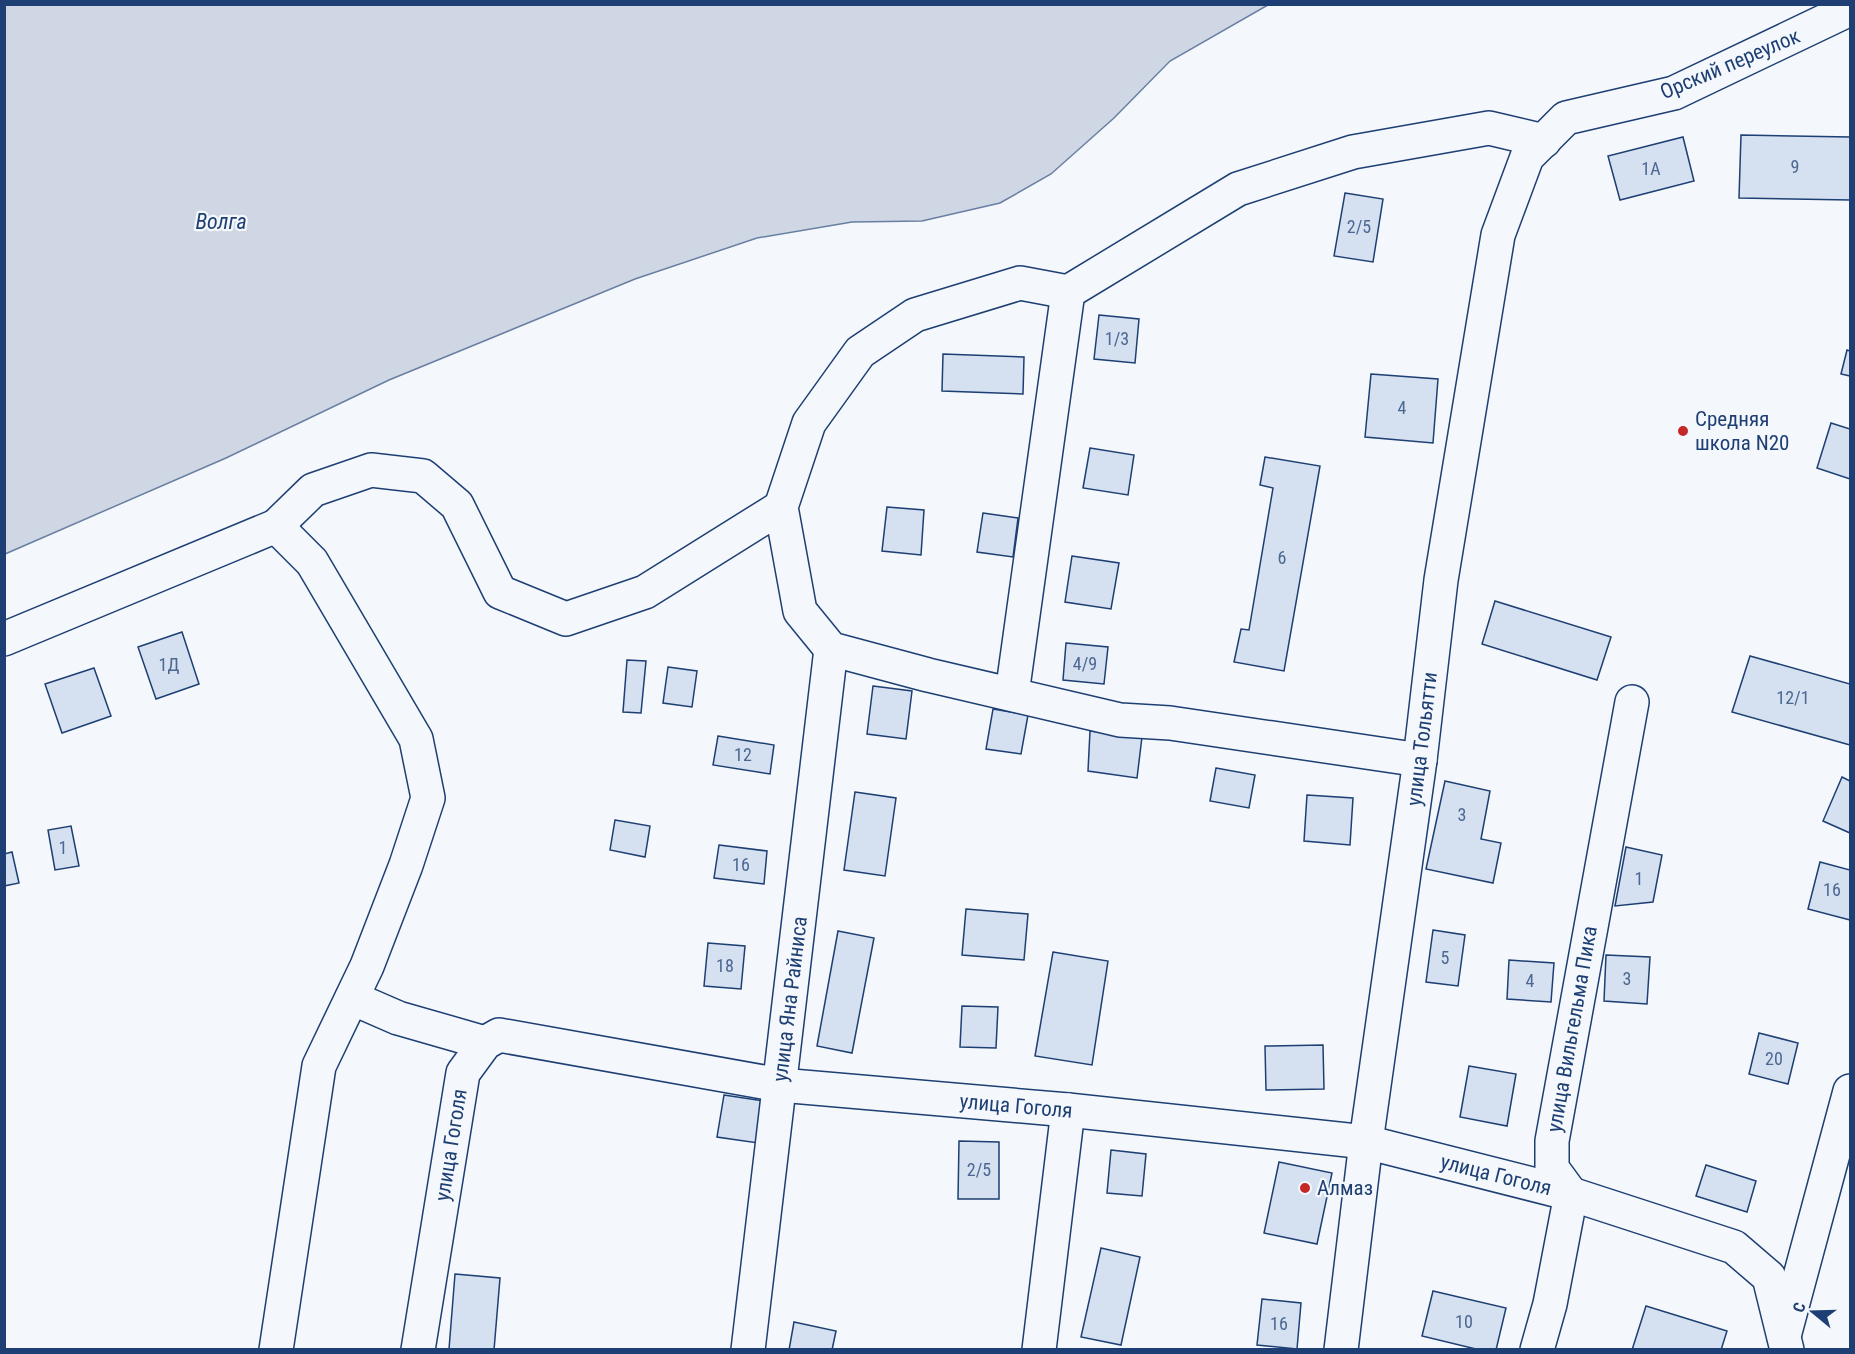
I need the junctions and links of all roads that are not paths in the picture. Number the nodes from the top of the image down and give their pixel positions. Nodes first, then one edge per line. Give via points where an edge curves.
1 (1851, 9) edge
2 (1544, 141) junction
3 (1068, 292) junction
4 (781, 507) junction
5 (276, 526) junction
6 (4, 639) edge
7 (831, 649) junction
8 (1012, 694) junction
9 (1632, 702) dead end
10 (1420, 760) junction
11 (352, 998) junction
12 (485, 1043) junction
13 (780, 1084) junction
14 (1851, 1091) edge
15 (1068, 1110) junction
16 (1366, 1142) junction
17 (1571, 1194) junction
18 (1783, 1346) edge
19 (276, 1350) edge
20 (418, 1350) edge
21 (748, 1350) edge
22 (1039, 1350) edge
23 (1341, 1350) edge
24 (1538, 1350) edge

1 - 2 street, Орский переулок via 1674,93 1566,118
2 - 3 street via 1489,128 1353,152 1238,189
2 - 10 street, улица Тольятти via 1527,158 1498,235 1441,580
3 - 4 street via 1020,283 915,315 860,352 809,423
3 - 8 street
4 - 5 street via 645,592 566,619 500,592 457,505 423,476 371,470 332,483 313,490
4 - 7 street via 800,611
5 - 6 street
5 - 11 street via 312,562 416,739 428,798 406,865
7 - 8 street
7 - 13 street, улица Яна Райниса
8 - 10 street via 1120,720 1170,723
9 - 17 street, улица Вильгельма Пика via 1551,1141 1552,1168
10 - 16 street, улица Тольятти
11 - 12 street via 398,1018
11 - 19 street via 319,1066
12 - 13 street, улица Гоголя via 499,1035
12 - 20 street, улица Гоголя via 463,1073
13 - 15 street, улица Гоголя
13 - 21 street, улица Яна Райниса
14 - 18 street
15 - 16 street, улица Гоголя
15 - 22 street
16 - 17 street, улица Гоголя
16 - 23 street, улица Тольятти
17 - 18 street, улица Гоголя via 1734,1247 1768,1277
17 - 24 street

